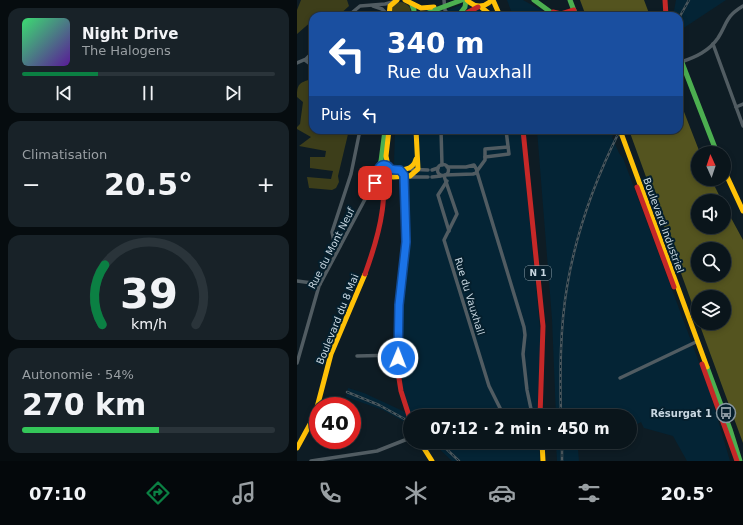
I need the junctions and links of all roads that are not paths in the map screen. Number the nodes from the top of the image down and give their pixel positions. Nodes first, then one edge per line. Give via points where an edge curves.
1 (444, 0) edge
2 (453, 0) edge
3 (462, 0) edge
4 (466, 0) edge
5 (493, 0) edge
6 (534, 0) edge
7 (570, 0) edge
8 (661, 0) edge
9 (665, 0) edge
10 (395, 1) edge
11 (408, 2) edge
12 (366, 5) junction
13 (743, 6) edge
14 (479, 7) junction
15 (434, 9) junction
16 (665, 9) junction
17 (574, 10) joint
18 (551, 11) joint
19 (353, 12) edge
20 (384, 12) edge
21 (389, 12) edge
22 (414, 12) edge
23 (428, 12) edge
24 (446, 12) edge
25 (462, 12) edge
26 (468, 12) edge
27 (486, 12) edge
28 (498, 12) edge
29 (554, 12) edge
30 (568, 12) edge
31 (665, 12) edge
32 (713, 44) junction
33 (309, 56) edge
34 (305, 60) junction
35 (683, 61) edge
36 (297, 63) edge
37 (309, 63) edge
38 (683, 67) edge
39 (743, 104) edge
40 (736, 107) junction
41 (743, 126) edge
42 (359, 134) edge
43 (384, 134) edge
44 (389, 134) edge
45 (415, 134) edge
46 (441, 134) edge
47 (506, 134) edge
48 (523, 134) edge
49 (528, 134) edge
50 (618, 134) edge
51 (621, 134) edge
52 (714, 146) edge
53 (508, 147) junction
54 (417, 153) junction
55 (485, 157) junction
56 (442, 165) junction
57 (380, 166) junction
58 (389, 167) junction
59 (447, 167) junction
60 (438, 168) junction
61 (403, 169) junction
62 (417, 170) junction
63 (477, 171) junction
64 (444, 175) junction
65 (384, 177) junction
66 (405, 177) junction
67 (447, 181) junction
68 (731, 186) edge
69 (371, 188) junction
70 (381, 191) junction
71 (405, 192) junction
72 (743, 211) edge
73 (381, 216) junction
74 (449, 231) junction
75 (340, 246) junction
76 (297, 281) edge
77 (320, 284) junction
78 (696, 342) junction
79 (399, 355) junction
80 (357, 356) dead end
81 (297, 363) edge
82 (620, 378) dead end
83 (407, 409) edge
84 (500, 409) edge
85 (531, 409) edge
86 (540, 409) edge
87 (545, 409) edge
88 (403, 441) edge
89 (297, 448) edge
90 (424, 449) edge
91 (542, 449) edge
92 (547, 449) edge
93 (311, 461) edge
94 (432, 461) edge
95 (543, 461) edge
96 (547, 461) edge
97 (737, 461) edge
98 (740, 461) edge

1 - 24 street
2 - 15 main road
3 - 15 main road, bridge
4 - 14 main road
4 - 25 main road
5 - 14 main road
5 - 28 main road
6 - 18 main road
7 - 17 main road
8 - 16 main road
9 - 16 main road
10 - 12 street
10 - 21 main road
11 - 15 main road via 421,8
11 - 22 main road
12 - 19 street via 359,6
12 - 20 street via 380,8
13 - 32 street via 730,15
14 - 26 main road
14 - 27 main road
15 - 23 main road
16 - 31 main road
17 - 30 main road
18 - 29 main road
32 - 35 street via 702,53
32 - 40 street
33 - 34 street
34 - 36 street
34 - 37 street
38 - 52 main road
39 - 40 street
40 - 41 street
42 - 75 street via 351,174 332,232 334,242
43 - 57 main road
44 - 58 main road via 386,156
45 - 54 main road
46 - 56 street
47 - 53 street
48 - 86 main road, N 1 via 543,326
49 - 87 main road, N 1 via 547,325
50 - 78 main road, Boulevard Industriel
51 - 78 main road, Boulevard Industriel
53 - 55 street via 485,149
53 - 55 street via 509,154
54 - 61 main road via 415,165
54 - 62 main road
55 - 63 street
56 - 59 street
56 - 60 street
57 - 58 main road
57 - 65 main road
58 - 61 main road
58 - 65 main road via 391,173
59 - 63 street via 474,166
59 - 64 street via 448,171
60 - 62 street
60 - 64 street via 438,173
61 - 62 street
61 - 66 main road
62 - 66 main road
63 - 64 street via 473,174
63 - 85 street via 524,327 523,354
64 - 66 street
64 - 67 street, Rue du Vauxhall
65 - 66 main road
65 - 69 street, Rue du Mont Neuf
65 - 69 street, Rue du Mont Neuf
65 - 70 main road, Boulevard du 8 Mai
65 - 71 main road via 401,183
65 - 73 main road, Boulevard du 8 Mai
66 - 71 main road
67 - 74 street, Rue du Vauxhall via 457,214
67 - 74 street via 438,195
68 - 72 main road
69 - 70 street via 377,187
69 - 75 street, Rue du Mont Neuf
70 - 73 main road, Boulevard du 8 Mai
71 - 79 main road via 406,242 399,305
73 - 89 main road, Boulevard du 8 Mai via 374,251 331,354 315,415
74 - 84 street, Rue du Vauxhall via 444,240 489,386
75 - 77 street, Rue du Mont Neuf
76 - 77 street
77 - 81 street, Rue du Mont Neuf
78 - 82 street
78 - 97 main road, Boulevard Industriel
78 - 98 main road, Boulevard Industriel via 731,429
79 - 80 street
79 - 83 main road via 399,384
88 - 93 street via 375,452
90 - 94 main road
91 - 95 main road
92 - 96 main road

